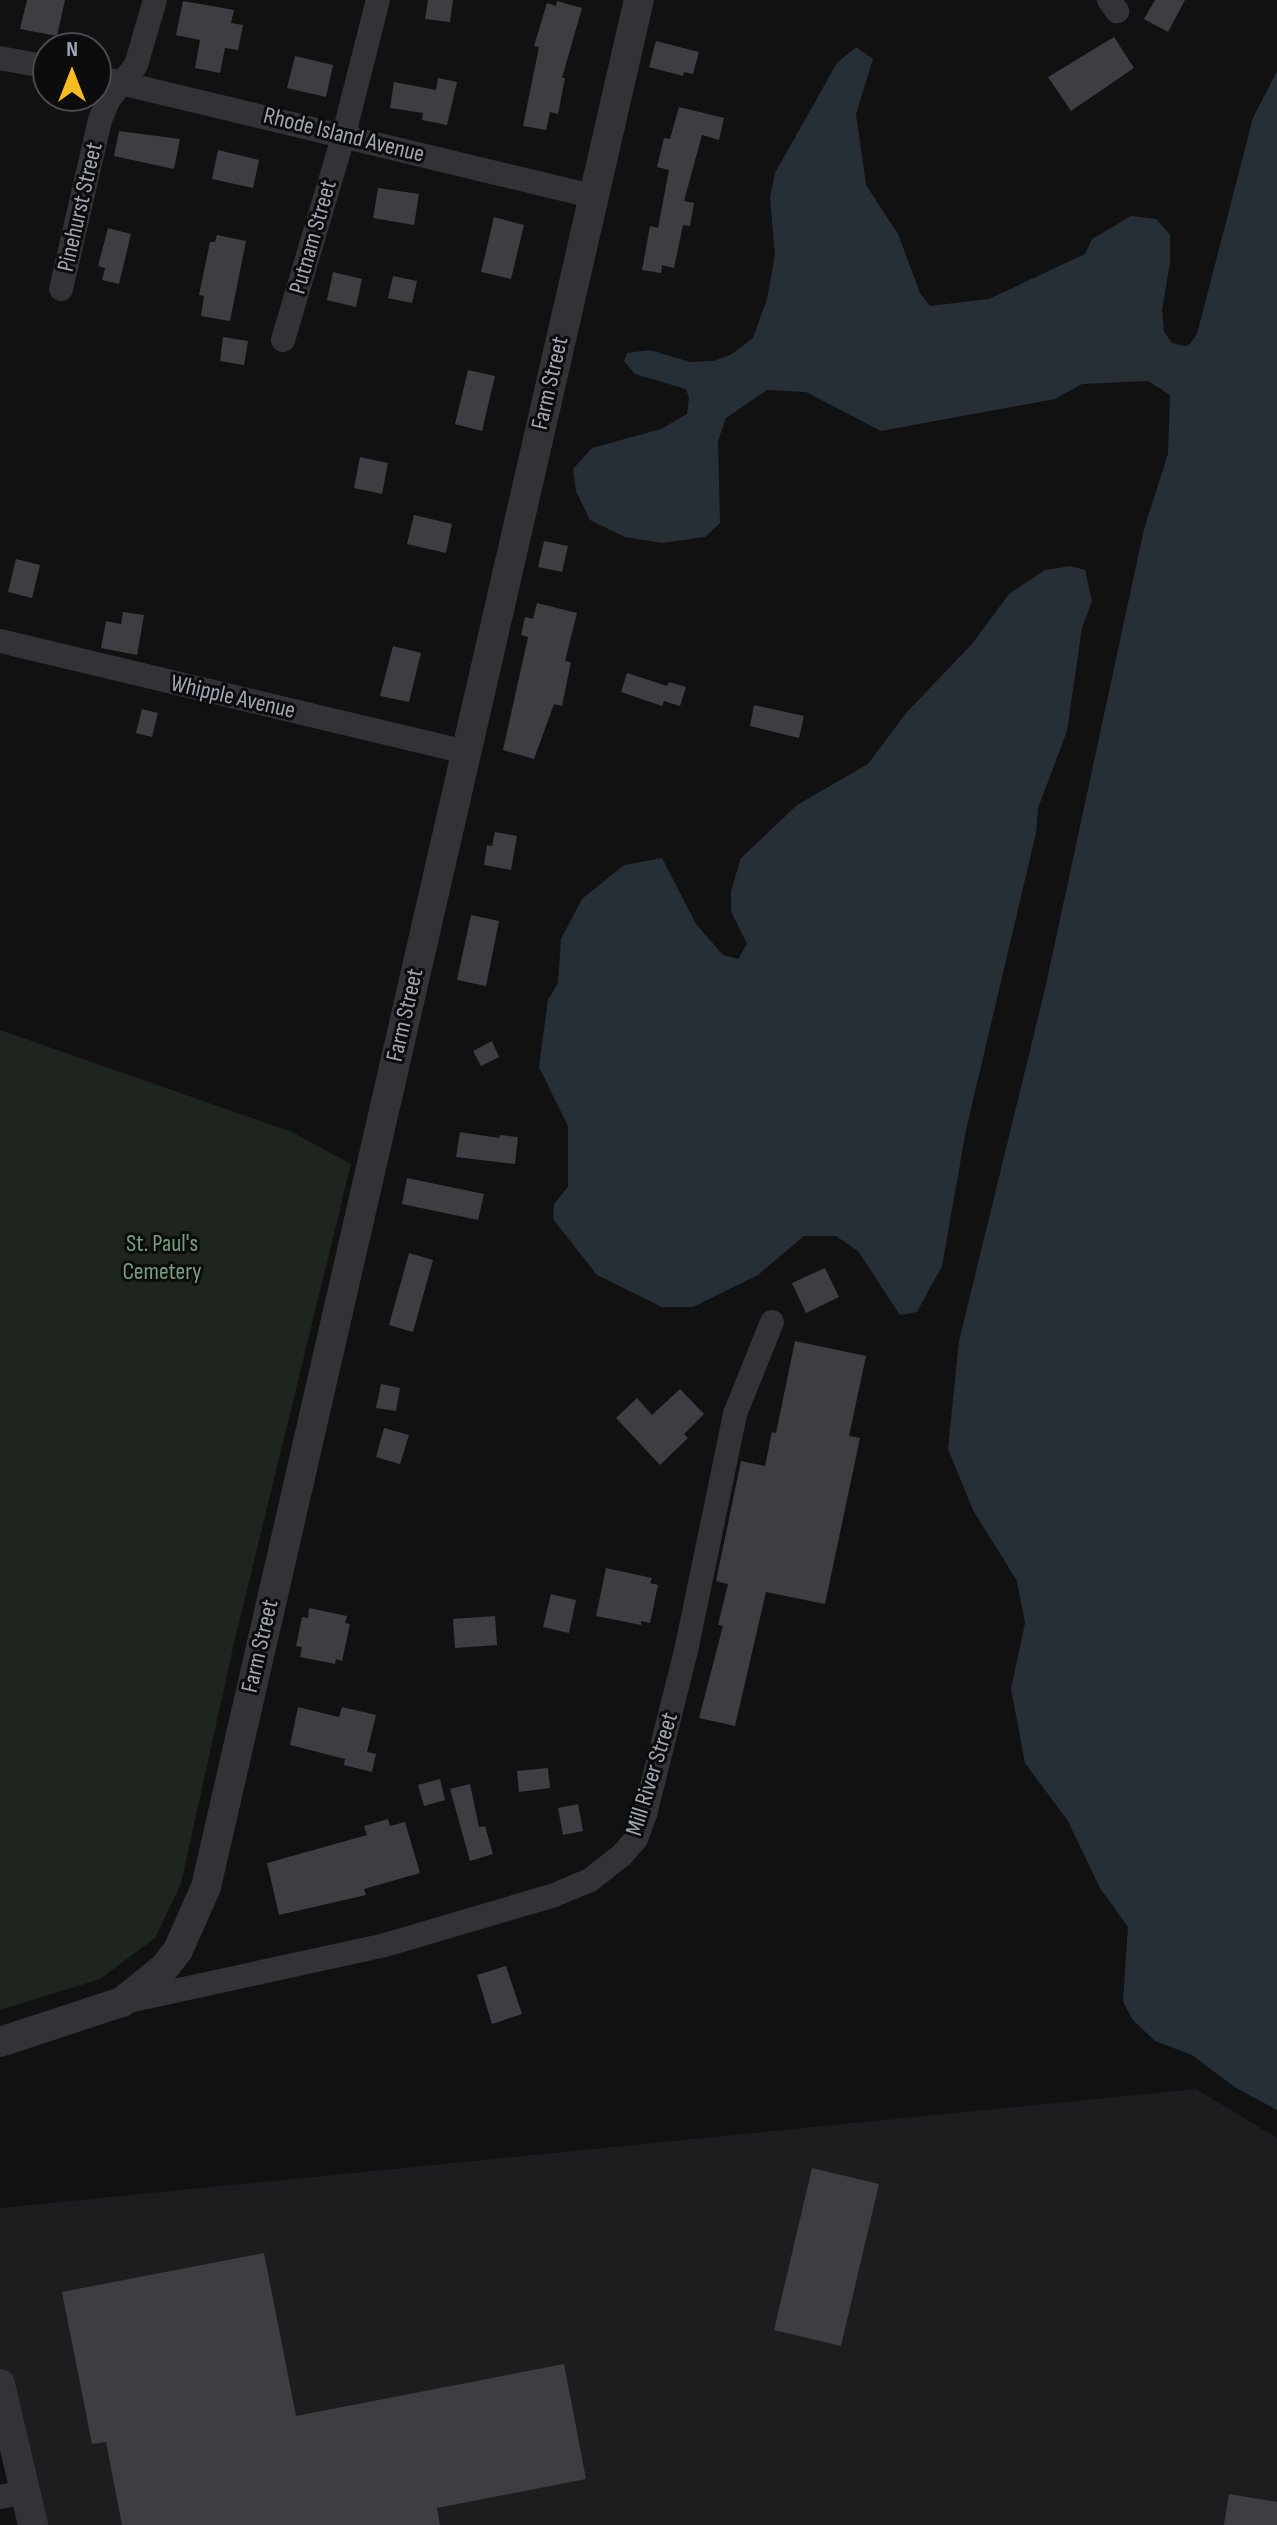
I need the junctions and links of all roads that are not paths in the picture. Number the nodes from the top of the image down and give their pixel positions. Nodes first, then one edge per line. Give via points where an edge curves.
1 (155, 0) edge
2 (378, 0) edge
3 (639, 0) edge
4 (0, 58) edge
5 (32, 64) edge
6 (112, 80) edge
7 (120, 82) junction
8 (344, 134) junction
9 (592, 196) junction
10 (61, 289) dead end
11 (283, 340) dead end
12 (0, 641) edge
13 (466, 752) junction
14 (772, 1322) dead end
15 (122, 2002) junction
16 (0, 2042) edge
17 (0, 2384) edge
18 (13, 2494) edge
19 (33, 2525) edge

1 - 7 street, Pinehurst Street via 136,65
2 - 8 street, Putnam Street
3 - 9 street, Farm Street
4 - 5 street
6 - 7 street, Rhode Island Avenue
7 - 8 street, Rhode Island Avenue
7 - 10 street, Pinehurst Street via 100,120
8 - 9 street, Rhode Island Avenue
8 - 11 street, Putnam Street
9 - 13 street, Farm Street
12 - 13 street, Whipple Avenue
13 - 15 street, Farm Street via 206,1887 178,1950
14 - 15 street, Mill River Street via 735,1414 662,1750 636,1839 621,1856 590,1880 552,1896 385,1945
15 - 16 street
17 - 18 street
18 - 19 street

